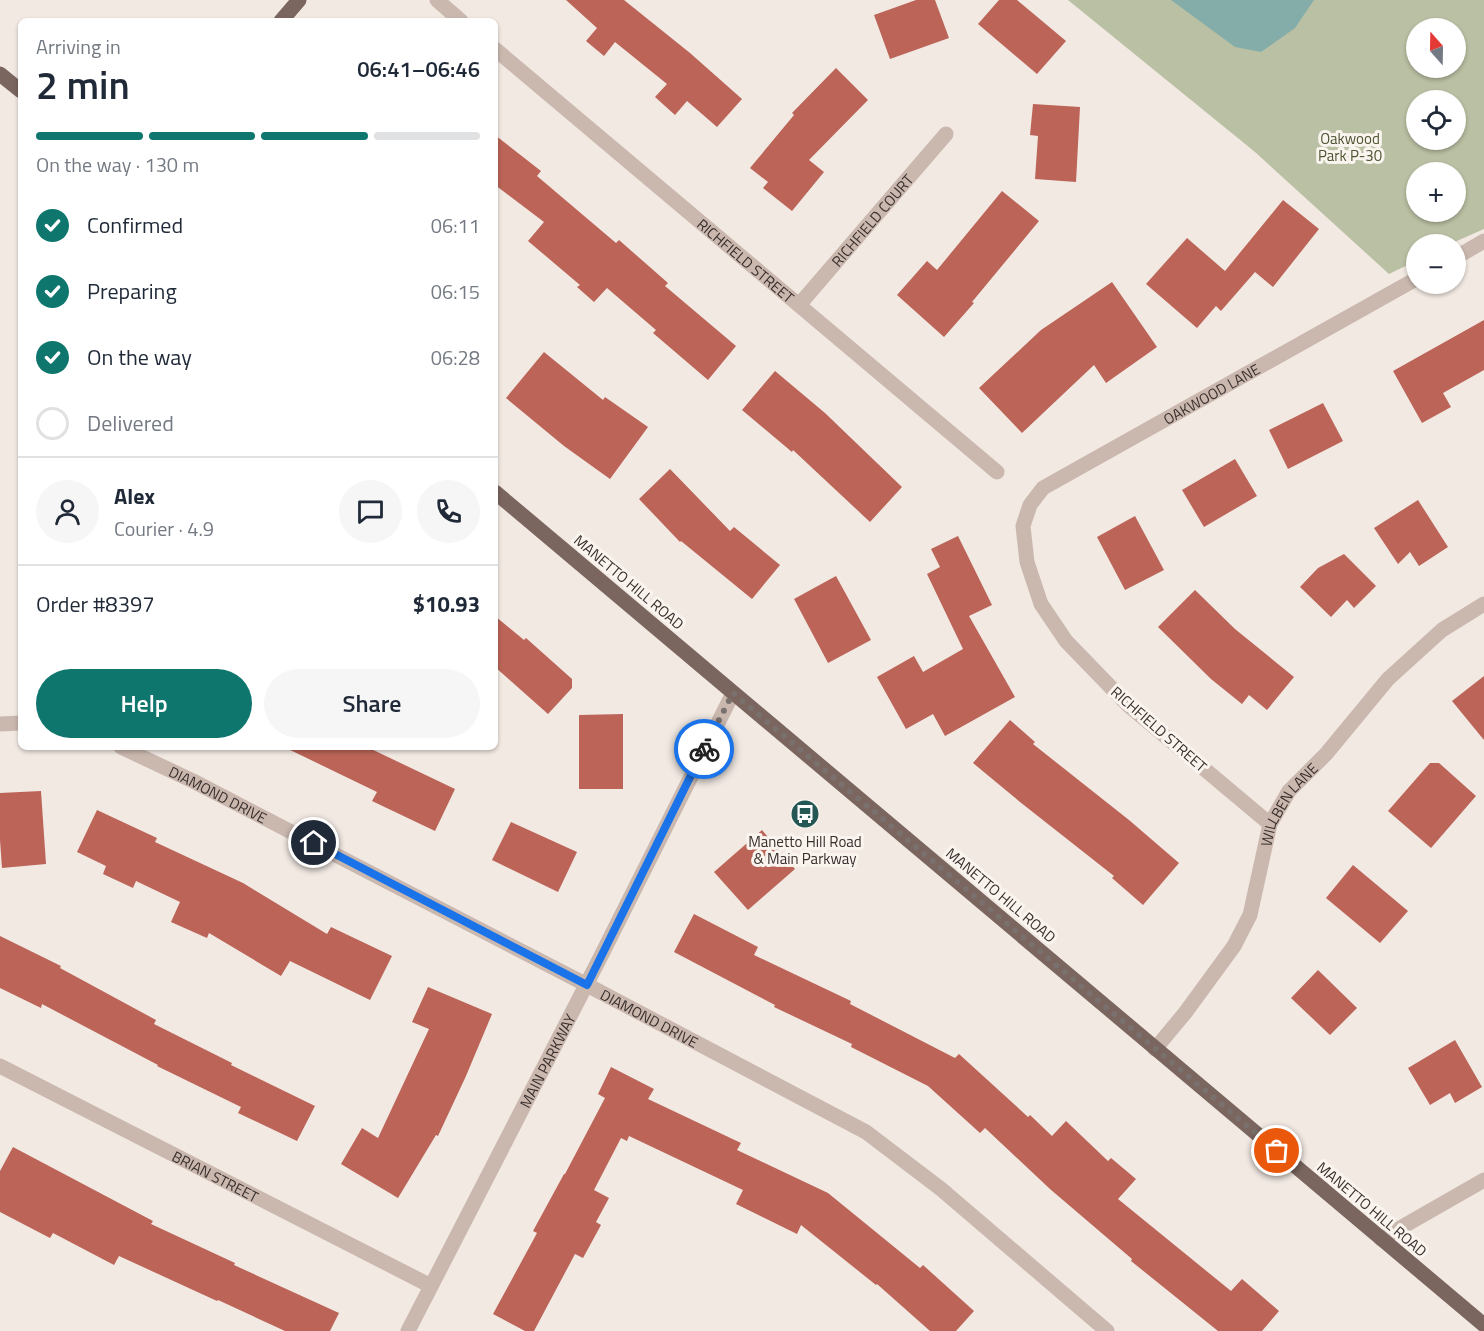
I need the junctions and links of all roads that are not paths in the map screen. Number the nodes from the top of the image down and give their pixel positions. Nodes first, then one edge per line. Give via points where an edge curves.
1 (299, 0) edge
2 (437, 0) edge
3 (284, 18) edge
4 (458, 18) edge
5 (498, 52) edge
6 (0, 74) edge
7 (18, 89) edge
8 (946, 134) dead end
9 (1484, 241) edge
10 (1466, 252) edge
11 (1406, 285) edge
12 (799, 305) junction
13 (997, 472) dead end
14 (498, 495) edge
15 (1023, 526) joint
16 (1484, 604) edge
17 (733, 693) junction
18 (18, 723) edge
19 (0, 724) edge
20 (127, 750) edge
21 (1270, 824) junction
22 (587, 985) junction
23 (1155, 1049) junction
24 (0, 1066) edge
25 (1484, 1180) edge
26 (1381, 1239) junction
27 (431, 1286) junction
28 (1484, 1325) edge
29 (408, 1331) edge
30 (1107, 1331) edge

1 - 3 main road
2 - 4 street
5 - 12 street, RICHFIELD STREET
6 - 7 main road
8 - 12 street, RICHFIELD COURT
9 - 10 street
11 - 15 street, OAKWOOD LANE via 1043,488 1030,505
12 - 13 street, RICHFIELD STREET
14 - 17 main road, MANETTO HILL ROAD
15 - 21 street, RICHFIELD STREET via 1027,562 1041,604 1066,641 1128,705
16 - 21 street, WILLBEN LANE via 1442,630 1388,679 1326,754 1289,791
17 - 22 street, MAIN PARKWAY
17 - 23 main road, MANETTO HILL ROAD
18 - 19 street
20 - 22 street, DIAMOND DRIVE
21 - 23 street, WILLBEN LANE via 1250,915 1234,946
22 - 27 street, MAIN PARKWAY
22 - 30 street, DIAMOND DRIVE via 866,1132 941,1189
23 - 26 main road, MANETTO HILL ROAD
24 - 27 street, BRIAN STREET
25 - 26 street
26 - 28 main road, MANETTO HILL ROAD
27 - 29 street, MAIN PARKWAY

